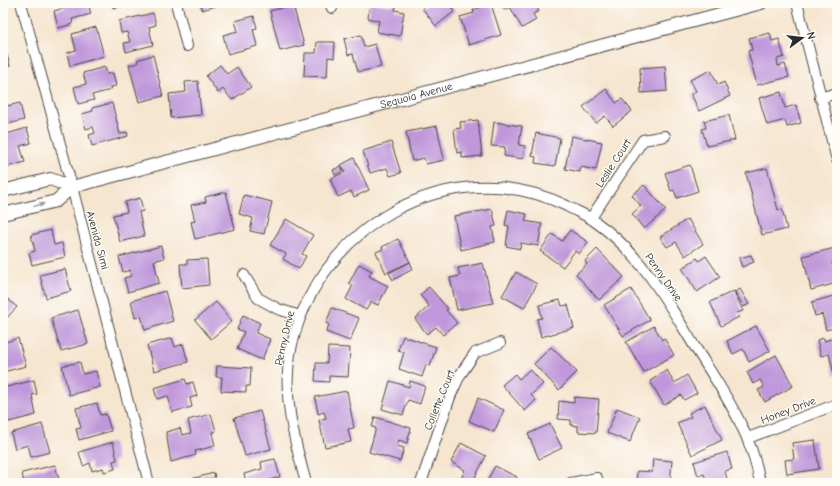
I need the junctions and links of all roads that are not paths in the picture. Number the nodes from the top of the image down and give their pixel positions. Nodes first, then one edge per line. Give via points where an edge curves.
1 (21, 3) edge
2 (176, 3) edge
3 (761, 3) edge
4 (797, 3) edge
5 (187, 46) dead end
6 (837, 94) edge
7 (820, 98) junction
8 (665, 136) dead end
9 (837, 160) edge
10 (72, 187) junction
11 (3, 192) edge
12 (3, 214) edge
13 (591, 218) junction
14 (244, 275) dead end
15 (300, 316) junction
16 (500, 343) dead end
17 (837, 404) edge
18 (748, 438) junction
19 (597, 478) dead end
20 (149, 483) edge
21 (306, 483) edge
22 (421, 483) edge
23 (571, 483) edge
24 (760, 483) edge

1 - 10 street, Avenida Simi
2 - 5 street
3 - 10 street, Sequoia Avenue
4 - 7 street
6 - 7 street
7 - 9 street
8 - 13 street, Leslie Court via 643,140
10 - 11 street via 50,179
12 -> 10 street, Sequoia Avenue via 56,201
10 - 20 street, Avenida Simi
13 - 15 street, Penny Drive via 554,200 510,189 463,189 424,198 387,214 348,243 319,278
13 - 18 street, Penny Drive via 623,243 649,273 732,406
14 - 15 street via 258,298 278,309
15 - 21 street, Penny Drive via 290,354 288,396 292,431
16 - 22 street, Collette Court via 475,353 460,376 450,397
17 - 18 street, Honey Drive
18 - 24 street, Penny Drive
19 - 23 street

